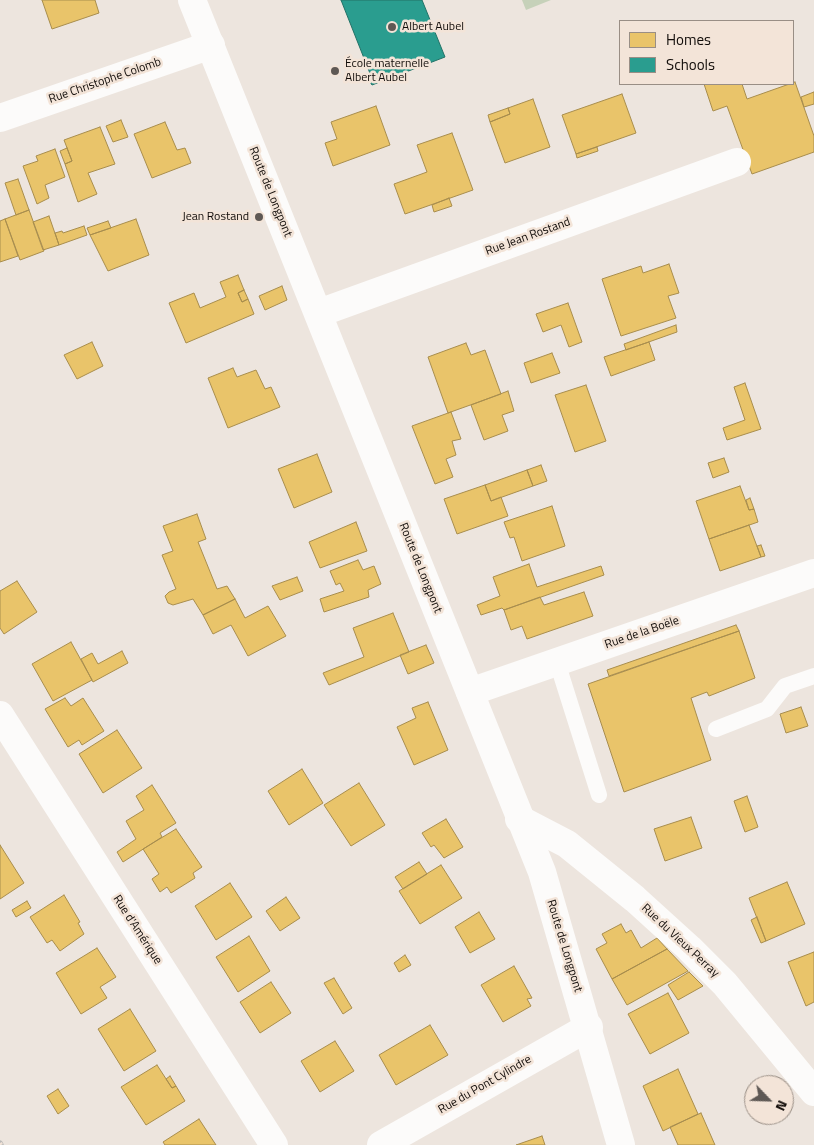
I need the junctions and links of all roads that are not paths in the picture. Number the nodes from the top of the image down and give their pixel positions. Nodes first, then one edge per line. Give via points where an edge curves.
1 (192, 0) edge
2 (211, 45) junction
3 (0, 118) edge
4 (737, 162) dead end
5 (319, 313) junction
6 (814, 573) edge
7 (557, 662) junction
8 (814, 676) edge
9 (470, 692) junction
10 (0, 716) edge
11 (716, 729) dead end
12 (598, 795) dead end
13 (519, 819) junction
14 (588, 1026) junction
15 (814, 1092) edge
16 (274, 1145) edge
17 (381, 1145) edge
18 (621, 1145) edge

1 - 2 street, Route de Longpont
2 - 3 street, Rue Christophe Colomb
2 - 5 street, Route de Longpont
4 - 5 street, Rue Jean Rostand
5 - 9 street, Route de Longpont
6 - 7 street, Rue de la Boële
7 - 9 street, Rue de la Boële
7 - 12 lane
8 - 11 lane via 785,686 767,709
9 - 13 street, Route de Longpont
10 - 16 street, Rue d'Amérique
13 - 14 street, Route de Longpont via 542,872
13 - 15 street, Rue du Vieux Perray via 567,844 689,948 725,984
14 - 17 street, Rue du Pont Cylindre
14 - 18 street, Route de Longpont

